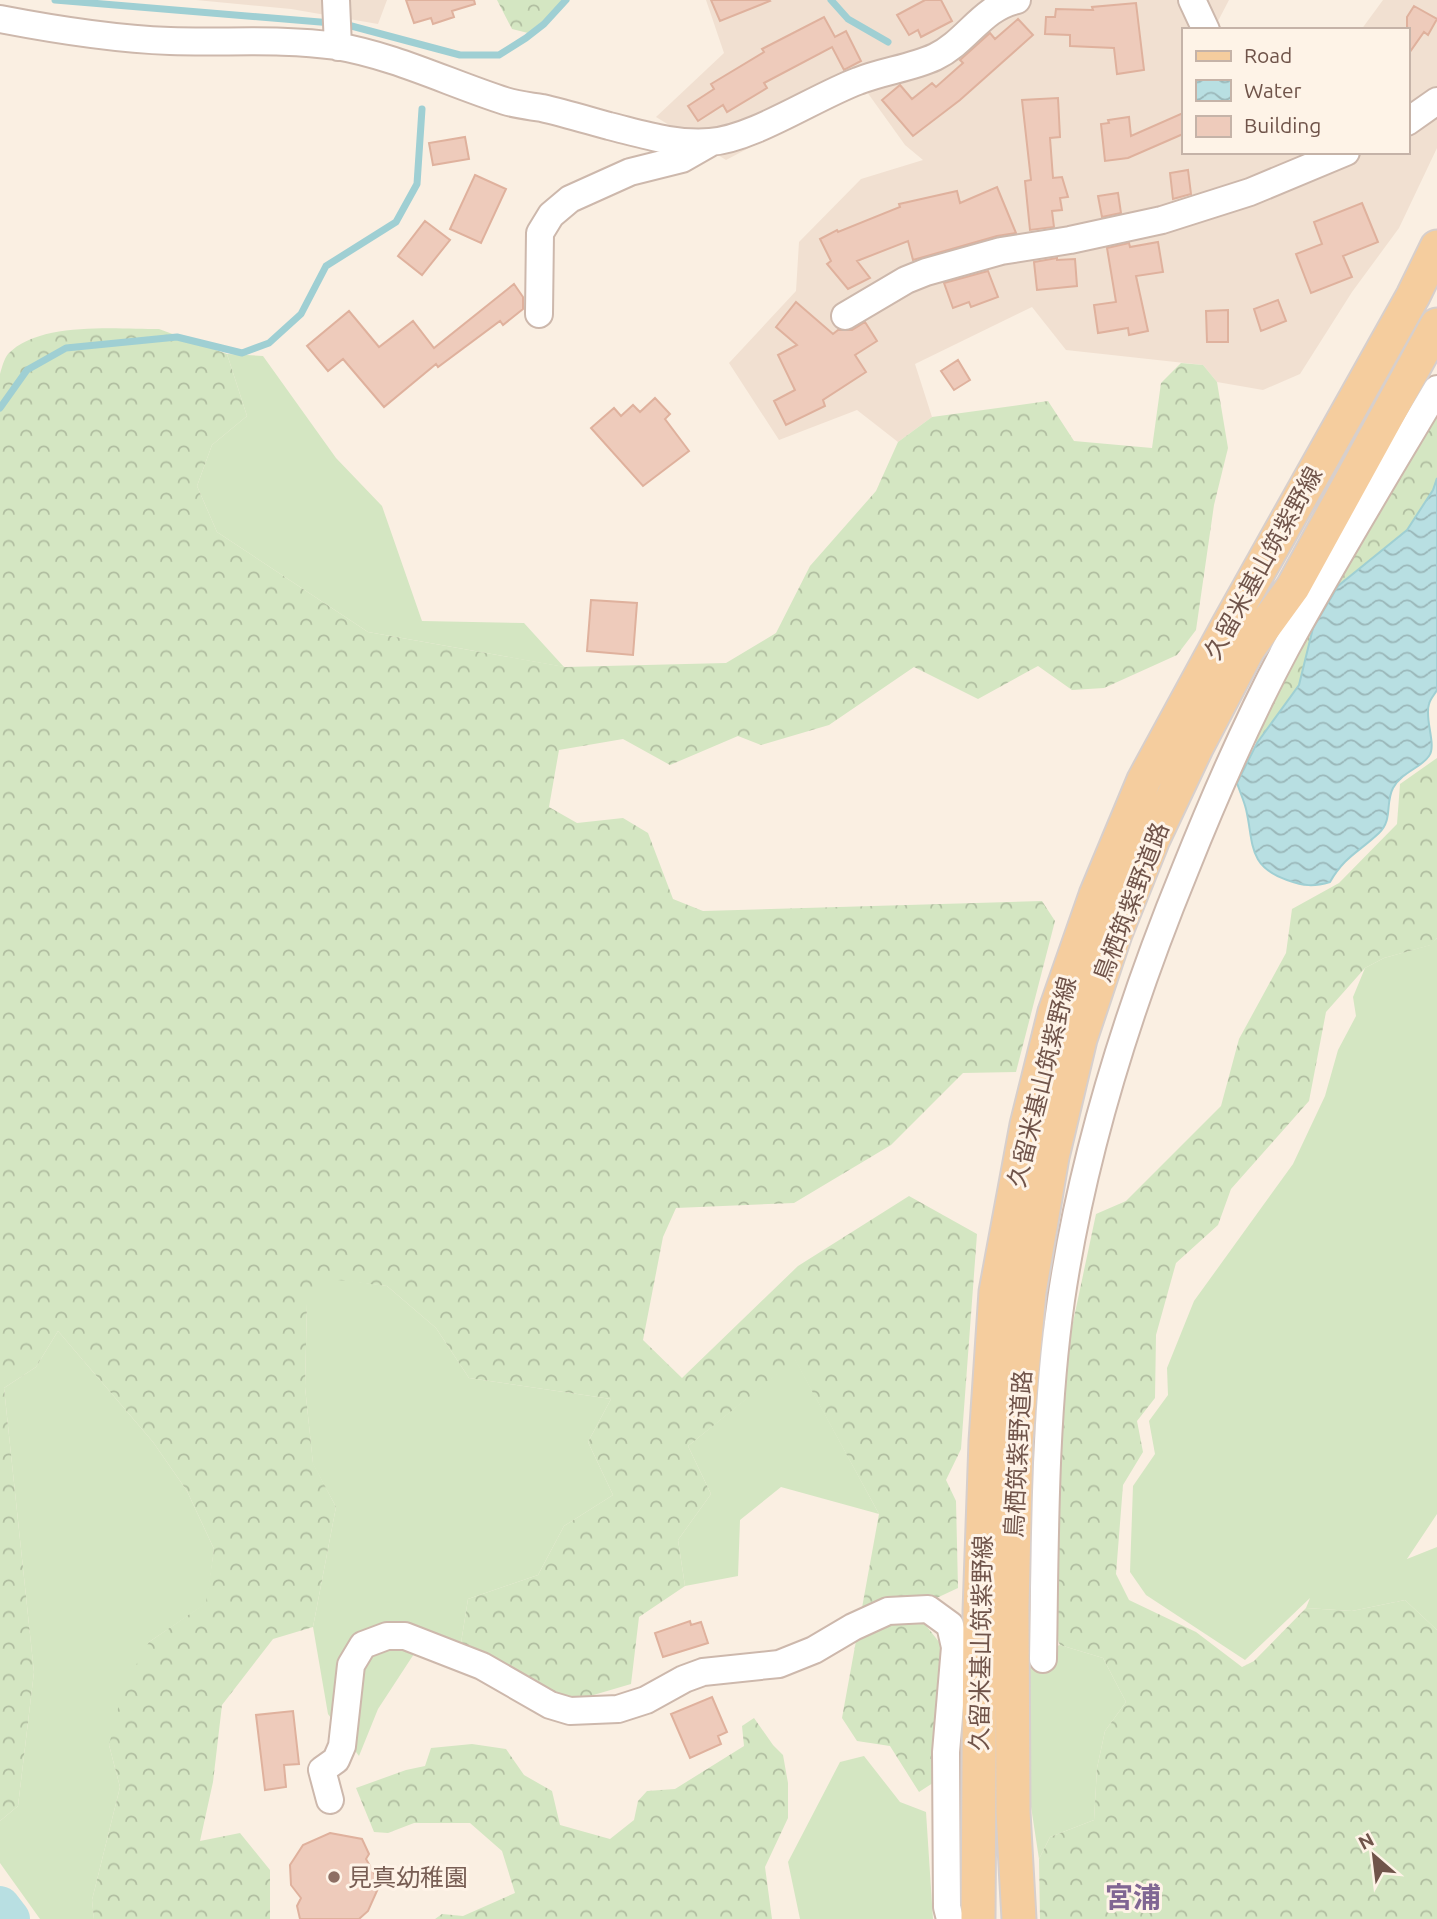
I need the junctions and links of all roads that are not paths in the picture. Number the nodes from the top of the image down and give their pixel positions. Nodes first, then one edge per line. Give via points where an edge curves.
1 (1017, 0) edge
2 (1192, 0) edge
3 (0, 19) edge
4 (337, 24) edge
5 (1205, 28) edge
6 (1409, 97) edge
7 (1437, 101) edge
8 (1409, 120) edge
9 (711, 142) junction
10 (1341, 154) edge
11 (1437, 247) edge
12 (539, 314) dead end
13 (845, 316) dead end
14 (1437, 325) edge
15 (1437, 389) edge
16 (1042, 1659) dead end
17 (330, 1800) dead end
18 (1019, 1912) edge
19 (950, 1919) edge
20 (978, 1919) edge

1 - 9 street via 988,12 959,43 934,57 861,79 750,131
2 - 5 street
3 - 4 street via 59,31 173,41 281,40
4 - 9 street via 387,58 507,102 669,141
6 - 7 street
7 - 8 street
9 - 12 street via 682,159 630,172 570,199 551,215 540,233
10 - 13 street via 1250,192 1162,220 1001,251 926,272
11 - 20 main road, 久留米基山筑紫野線 via 1144,780 1096,895 1055,1012 1027,1125 996,1292 980,1612
14 - 18 main road, 鳥栖筑紫野道路 via 1293,587 1248,649 1196,748 1119,922 1080,1039 1052,1157 1029,1292 1016,1441 1012,1798
15 - 16 street via 1285,650 1215,795 1129,1017 1082,1188 1061,1300 1046,1446
17 - 19 street via 322,1770 336,1760 342,1746 351,1665 363,1645 387,1636 405,1636 482,1666 570,1712 618,1709 703,1672 779,1664 888,1611 928,1609 950,1625 955,1647 946,1752

